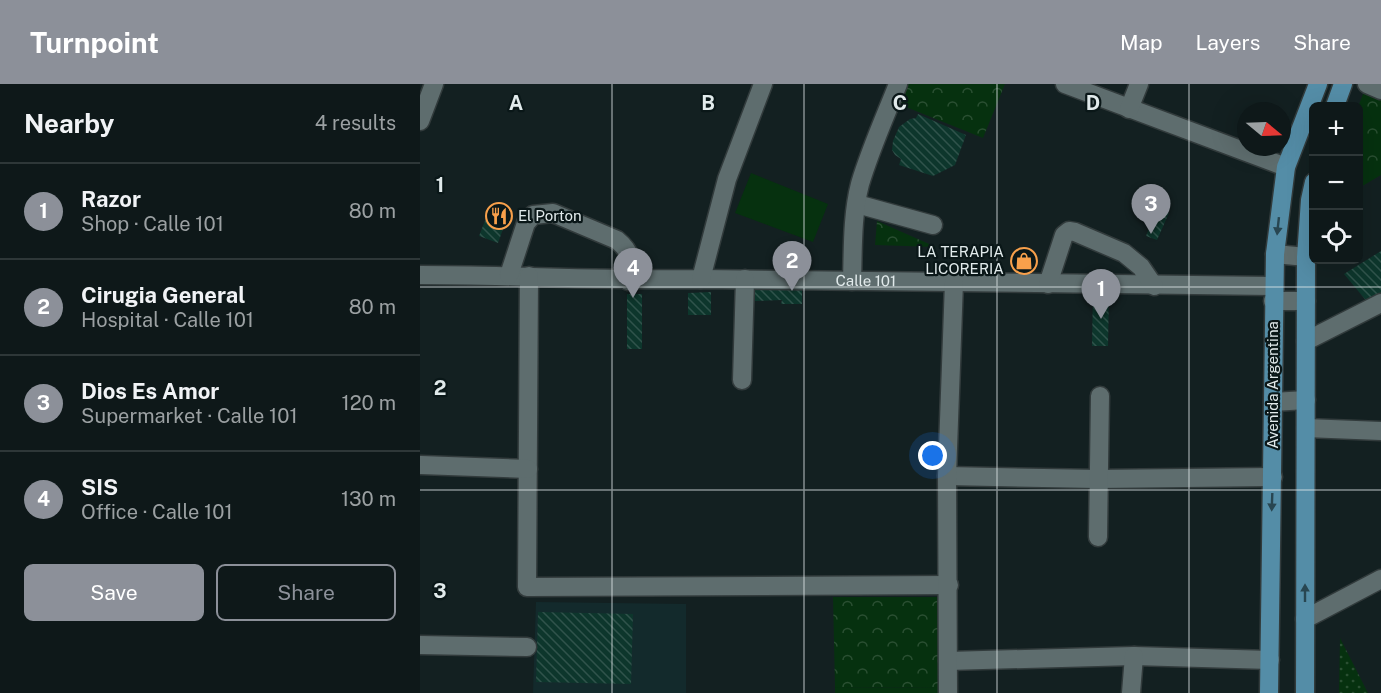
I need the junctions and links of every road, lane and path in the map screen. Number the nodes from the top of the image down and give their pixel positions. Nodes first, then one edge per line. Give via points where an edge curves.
1 (434, 84) edge
2 (764, 84) edge
3 (898, 84) edge
4 (1065, 84) edge
5 (1139, 84) edge
6 (1318, 84) edge
7 (1343, 84) edge
8 (1367, 84) edge
9 (1381, 90) edge
10 (1336, 102) edge
11 (1129, 109) junction
12 (420, 121) edge
13 (1286, 167) junction
14 (857, 204) junction
15 (1309, 210) edge
16 (933, 225) dead end
17 (1275, 254) junction
18 (1306, 257) junction
19 (420, 275) edge
20 (509, 275) junction
21 (529, 276) junction
22 (701, 279) junction
23 (745, 279) junction
24 (628, 281) junction
25 (852, 281) junction
26 (954, 282) junction
27 (1048, 284) junction
28 (1154, 286) junction
29 (1273, 293) junction
30 (1306, 301) junction
31 (1381, 303) edge
32 (1306, 341) junction
33 (742, 380) dead end
34 (1100, 396) dead end
35 (1306, 400) junction
36 (1273, 402) junction
37 (1306, 428) junction
38 (1381, 431) edge
39 (421, 465) edge
40 (528, 469) junction
41 (948, 476) junction
42 (1273, 477) junction
43 (1097, 479) junction
44 (1098, 537) dead end
45 (1381, 579) edge
46 (949, 585) junction
47 (1305, 619) junction
48 (420, 645) edge
49 (527, 647) dead end
50 (1134, 656) junction
51 (1270, 660) junction
52 (948, 661) junction
53 (948, 693) edge
54 (1131, 693) edge
55 (1269, 693) edge
56 (1305, 693) edge

1 - 12 street
2 - 22 street via 727,179
3 - 14 street via 868,160
4 - 11 street
5 - 11 street
6 - 13 main road, Avenida Argentina
7 - 10 main road
8 - 9 street
11 - 13 street
13 -> 17 main road, Avenida Argentina
14 - 16 street
14 - 25 street
15 - 18 main road
17 - 18 street
17 - 29 main road, Avenida Argentina
18 - 30 main road
19 - 20 street, Calle 101
20 - 21 street, Calle 101
20 - 24 street via 526,223 533,215 552,213 626,247 630,256
21 - 24 street, Calle 101
21 - 40 street
22 - 23 street, Calle 101
22 - 24 street, Calle 101
23 - 25 street, Calle 101
23 - 33 street
25 - 26 street, Calle 101
26 - 27 street, Calle 101
26 - 41 street
27 - 28 street, Calle 101
27 - 28 street via 1062,240 1069,231 1124,253 1141,267
28 - 29 street, Calle 101
29 - 30 street, Calle 101
29 - 36 main road, Avenida Argentina
30 - 32 main road
31 - 32 street
32 - 35 main road
34 - 43 street
35 - 36 street
35 - 37 main road
36 - 42 main road, Avenida Argentina
37 - 38 street
47 -> 37 main road
39 - 40 street
40 - 46 street via 527,587
41 - 43 street
41 - 46 street
42 - 43 street
42 -> 51 main road, Avenida Argentina
43 - 44 street
45 - 47 street
46 - 52 street
47 - 56 main road
48 - 49 street
50 - 51 street
50 - 52 street
50 - 54 street
51 - 55 main road, Avenida Argentina
52 - 53 street

